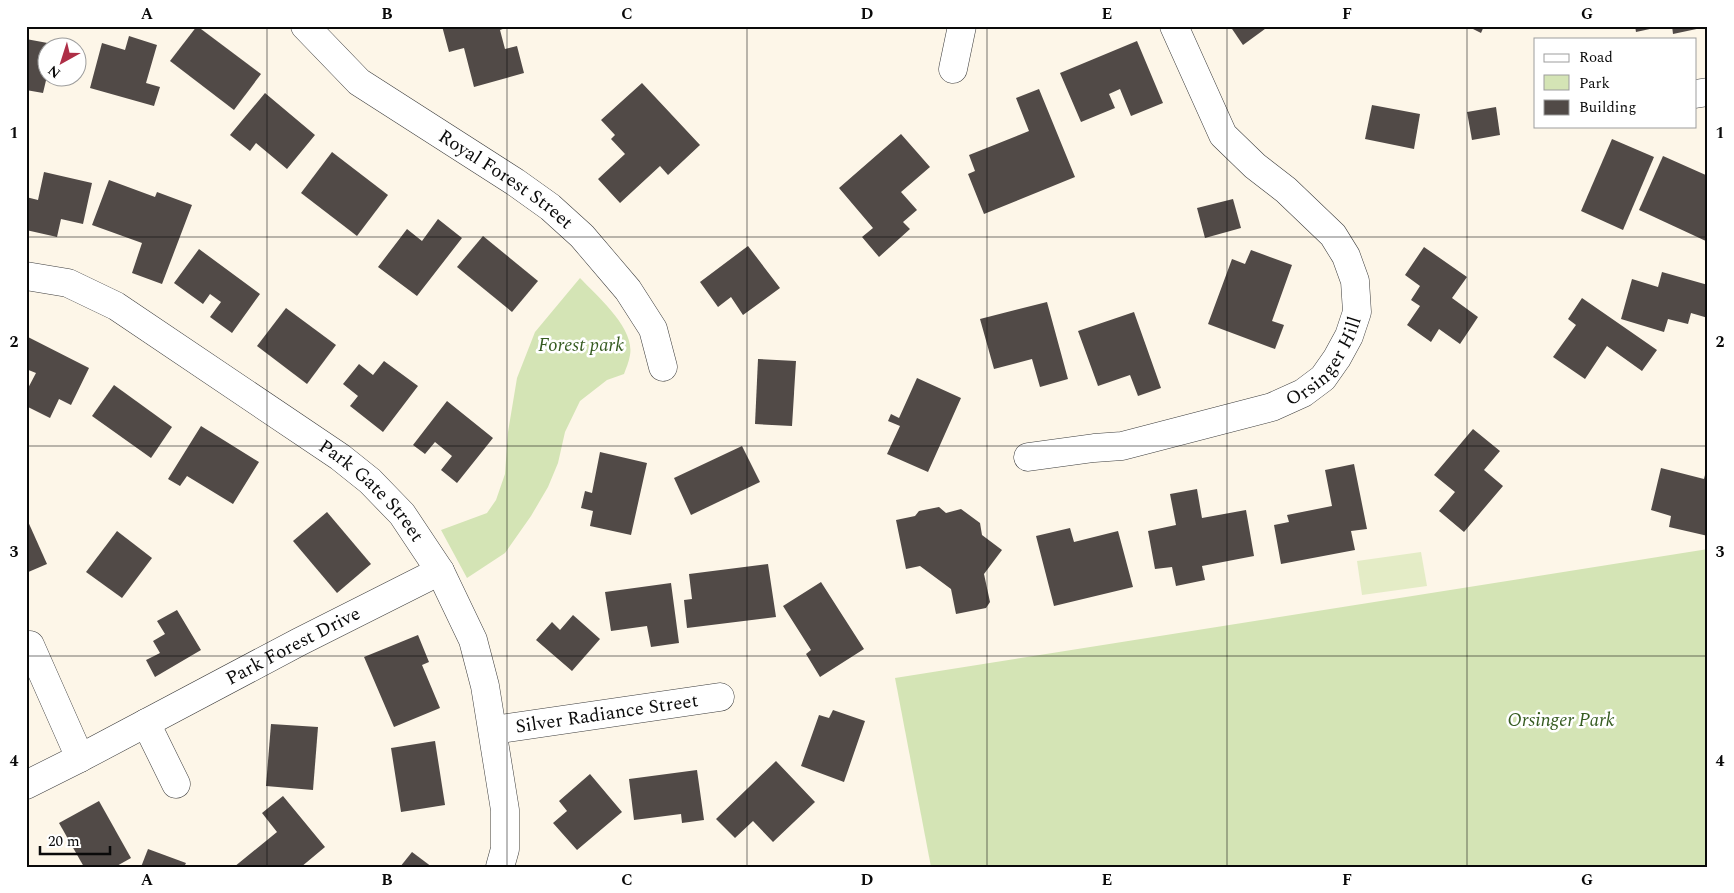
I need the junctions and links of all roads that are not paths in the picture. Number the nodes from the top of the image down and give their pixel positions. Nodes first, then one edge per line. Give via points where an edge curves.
1 (305, 26) edge
2 (962, 26) edge
3 (1174, 26) edge
4 (952, 69) dead end
5 (26, 276) edge
6 (663, 367) dead end
7 (1028, 457) dead end
8 (440, 571) junction
9 (30, 645) dead end
10 (720, 697) dead end
11 (146, 723) junction
12 (493, 730) junction
13 (80, 758) junction
14 (26, 784) edge
15 (176, 784) dead end
16 (500, 867) edge

1 - 6 street, Royal Forest Street via 359,82 515,182 582,236 628,290 653,329
2 - 4 street
3 - 7 street, Orsinger Hill via 1223,134 1333,235 1346,256 1355,281 1357,312 1349,336 1323,378 1303,393 1272,407 1122,446
5 - 8 street, Park Gate Street via 68,283 116,306 340,457 376,486 402,514
8 - 11 street, Park Forest Drive
8 - 12 street, Park Gate Street via 472,640
9 - 13 street
10 - 12 street, Silver Radiance Street
11 - 13 street, Park Forest Drive
11 - 15 street
12 - 16 street, Park Gate Street via 505,810
13 - 14 street, Park Forest Drive

